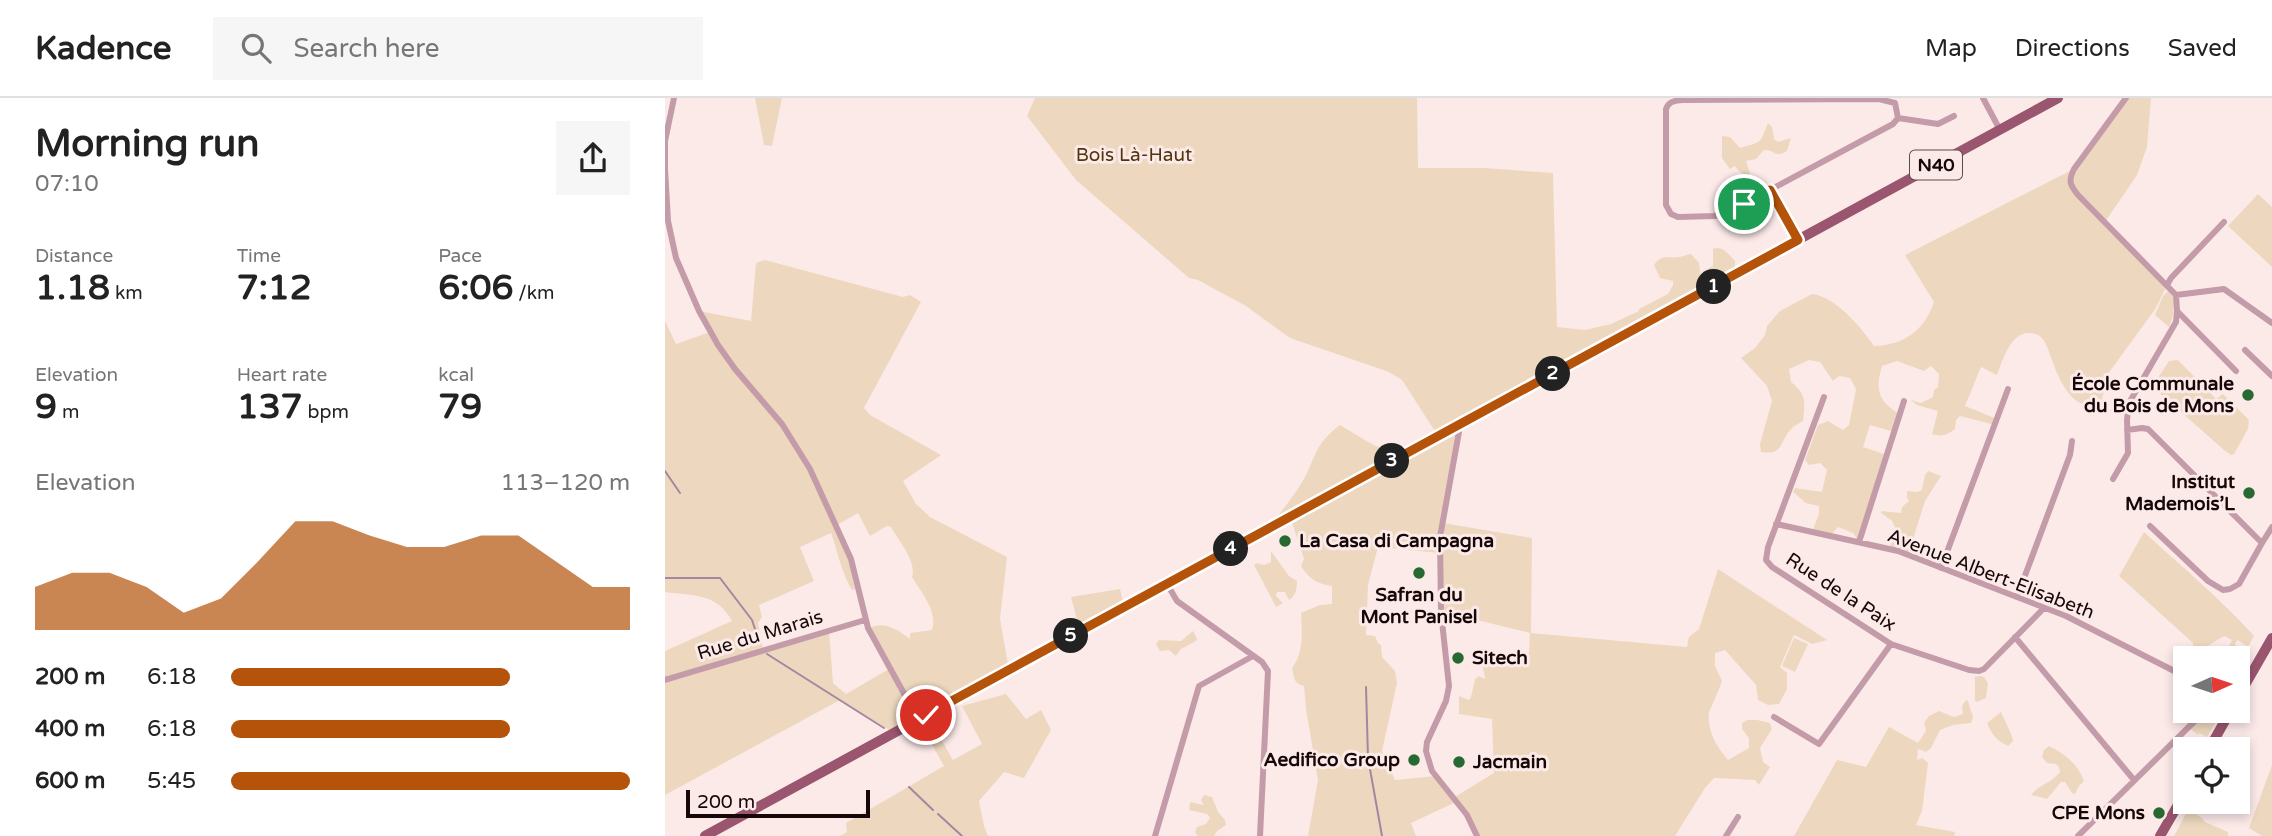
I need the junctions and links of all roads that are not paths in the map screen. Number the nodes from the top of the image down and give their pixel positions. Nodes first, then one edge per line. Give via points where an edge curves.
1 (674, 98) edge
2 (1983, 98) edge
3 (2058, 98) edge
4 (2126, 98) edge
5 (1954, 116) dead end
6 (1898, 118) junction
7 (2000, 130) junction
8 (1770, 190) junction
9 (2224, 222) dead end
10 (1798, 240) junction
11 (2167, 285) junction
12 (2176, 295) junction
13 (2177, 312) junction
14 (2272, 323) edge
15 (2245, 350) dead end
16 (2236, 370) dead end
17 (2272, 376) edge
18 (2008, 389) dead end
19 (1823, 397) dead end
20 (1904, 401) dead end
21 (1458, 425) junction
22 (2127, 430) junction
23 (2072, 441) dead end
24 (2113, 479) dead end
25 (1776, 524) junction
26 (2150, 526) dead end
27 (2272, 527) edge
28 (1859, 542) junction
29 (2262, 543) junction
30 (1941, 568) junction
31 (1167, 584) junction
32 (2017, 597) junction
33 (2044, 608) junction
34 (865, 620) junction
35 (2015, 637) junction
36 (2272, 638) edge
37 (1891, 643) junction
38 (1253, 656) junction
39 (2173, 670) edge
40 (2251, 674) edge
41 (665, 680) edge
42 (1773, 717) dead end
43 (918, 719) junction
44 (2193, 723) edge
45 (2134, 780) junction
46 (2173, 814) edge
47 (1738, 817) dead end
48 (705, 836) edge
49 (1154, 836) edge
50 (1259, 836) edge
51 (1477, 836) edge
52 (1726, 836) edge
53 (2078, 836) edge
54 (2160, 836) edge

1 - 34 street via 665,161 668,221 676,258 718,345 782,424 810,469 851,559
2 - 7 street
3 - 7 main road, N40
4 - 11 street via 2074,169 2069,184
5 - 6 street via 1938,124
6 - 8 street
6 - 8 street via 1895,103 1879,99 1682,100 1668,105 1666,205 1672,215 1716,216
7 - 10 main road, N40
8 - 10 street
9 - 11 street
10 - 21 main road, N40
11 - 12 street
12 - 13 street
12 - 14 street via 2224,289
13 - 16 street
13 - 22 street via 2176,322 2129,403
15 - 17 street
18 - 30 street
19 - 25 street, Rue de la Paix
20 - 28 street
21 - 31 main road, N40
21 - 51 street via 1440,537 1441,612 1449,686 1426,751 1432,771 1467,815
22 - 24 street via 2127,453
22 - 29 street via 2148,429
23 - 32 street
25 - 28 street, Avenue Albert-Elisabeth
25 - 37 street, Rue de la Paix via 1767,547 1766,559 1772,567
26 - 29 street via 2223,590 2239,584
27 - 29 street
28 - 30 street, Avenue Albert-Elisabeth
30 - 32 street, Avenue Albert-Elisabeth
31 - 38 street via 1177,601
31 - 43 main road, N40
32 - 33 street, Avenue Albert-Elisabeth
33 - 35 street, Rue de la Paix
33 - 39 street, Avenue Albert-Elisabeth
34 - 41 street, Rue du Marais
34 - 43 street
35 - 37 street, Rue de la Paix via 1979,671
35 - 45 street
36 - 40 main road
37 - 42 street via 1819,744
38 - 49 street via 1199,686
38 - 50 street via 1266,666 1268,677
43 - 48 main road, N40
44 - 45 street
45 - 53 street
46 - 54 main road
47 - 52 street

